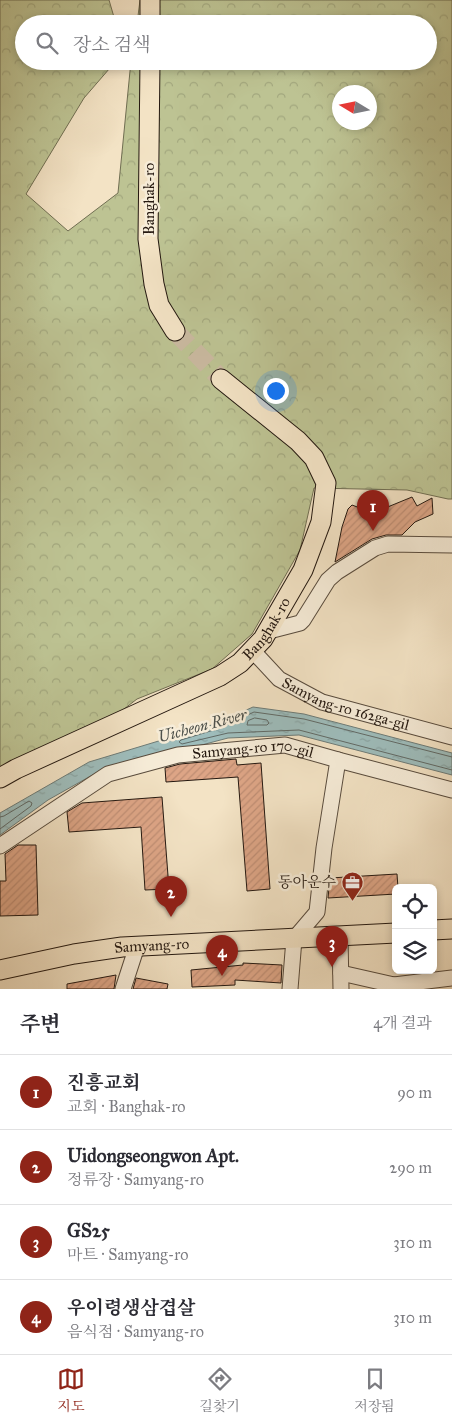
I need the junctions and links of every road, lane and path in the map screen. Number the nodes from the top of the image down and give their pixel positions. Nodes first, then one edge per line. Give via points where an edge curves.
1 (150, 0) edge
2 (150, 15) edge
3 (150, 70) edge
4 (175, 331) tunnel mouth
5 (221, 379) tunnel mouth
6 (452, 545) edge
7 (269, 631) junction
8 (253, 650) junction
9 (452, 737) edge
10 (338, 760) junction
11 (0, 778) edge
12 (452, 790) edge
13 (0, 846) edge
14 (452, 929) edge
15 (437, 930) edge
16 (392, 933) edge
17 (340, 937) junction
18 (294, 939) junction
19 (137, 946) junction
20 (0, 970) edge
21 (341, 973) junction
22 (452, 978) edge
23 (394, 987) edge
24 (123, 989) edge
25 (290, 989) edge
26 (341, 989) edge

1 - 2 main road
3 - 4 main road, Banghak-ro via 148,239 159,305
5 - 7 main road, Banghak-ro via 298,441 314,458 326,483 321,522 304,570
6 - 7 street via 388,544 375,548 328,580 300,622
7 - 8 main road, Banghak-ro
8 - 9 street, Samyang-ro 162ga-gil via 279,679 322,702
8 - 11 main road, Banghak-ro via 220,676
10 - 12 street, Samyang-ro 170-gil
10 - 13 street, Samyang-ro 170-gil via 285,745 178,755 108,774
10 - 18 street via 317,912
14 - 15 main road
16 - 17 main road, Samyang-ro
17 - 18 main road, Samyang-ro
17 - 21 street
18 - 19 main road, Samyang-ro
18 - 25 street
19 - 20 main road, Samyang-ro via 74,954
19 - 24 street
21 - 23 street
21 - 26 street
22 - 23 street

